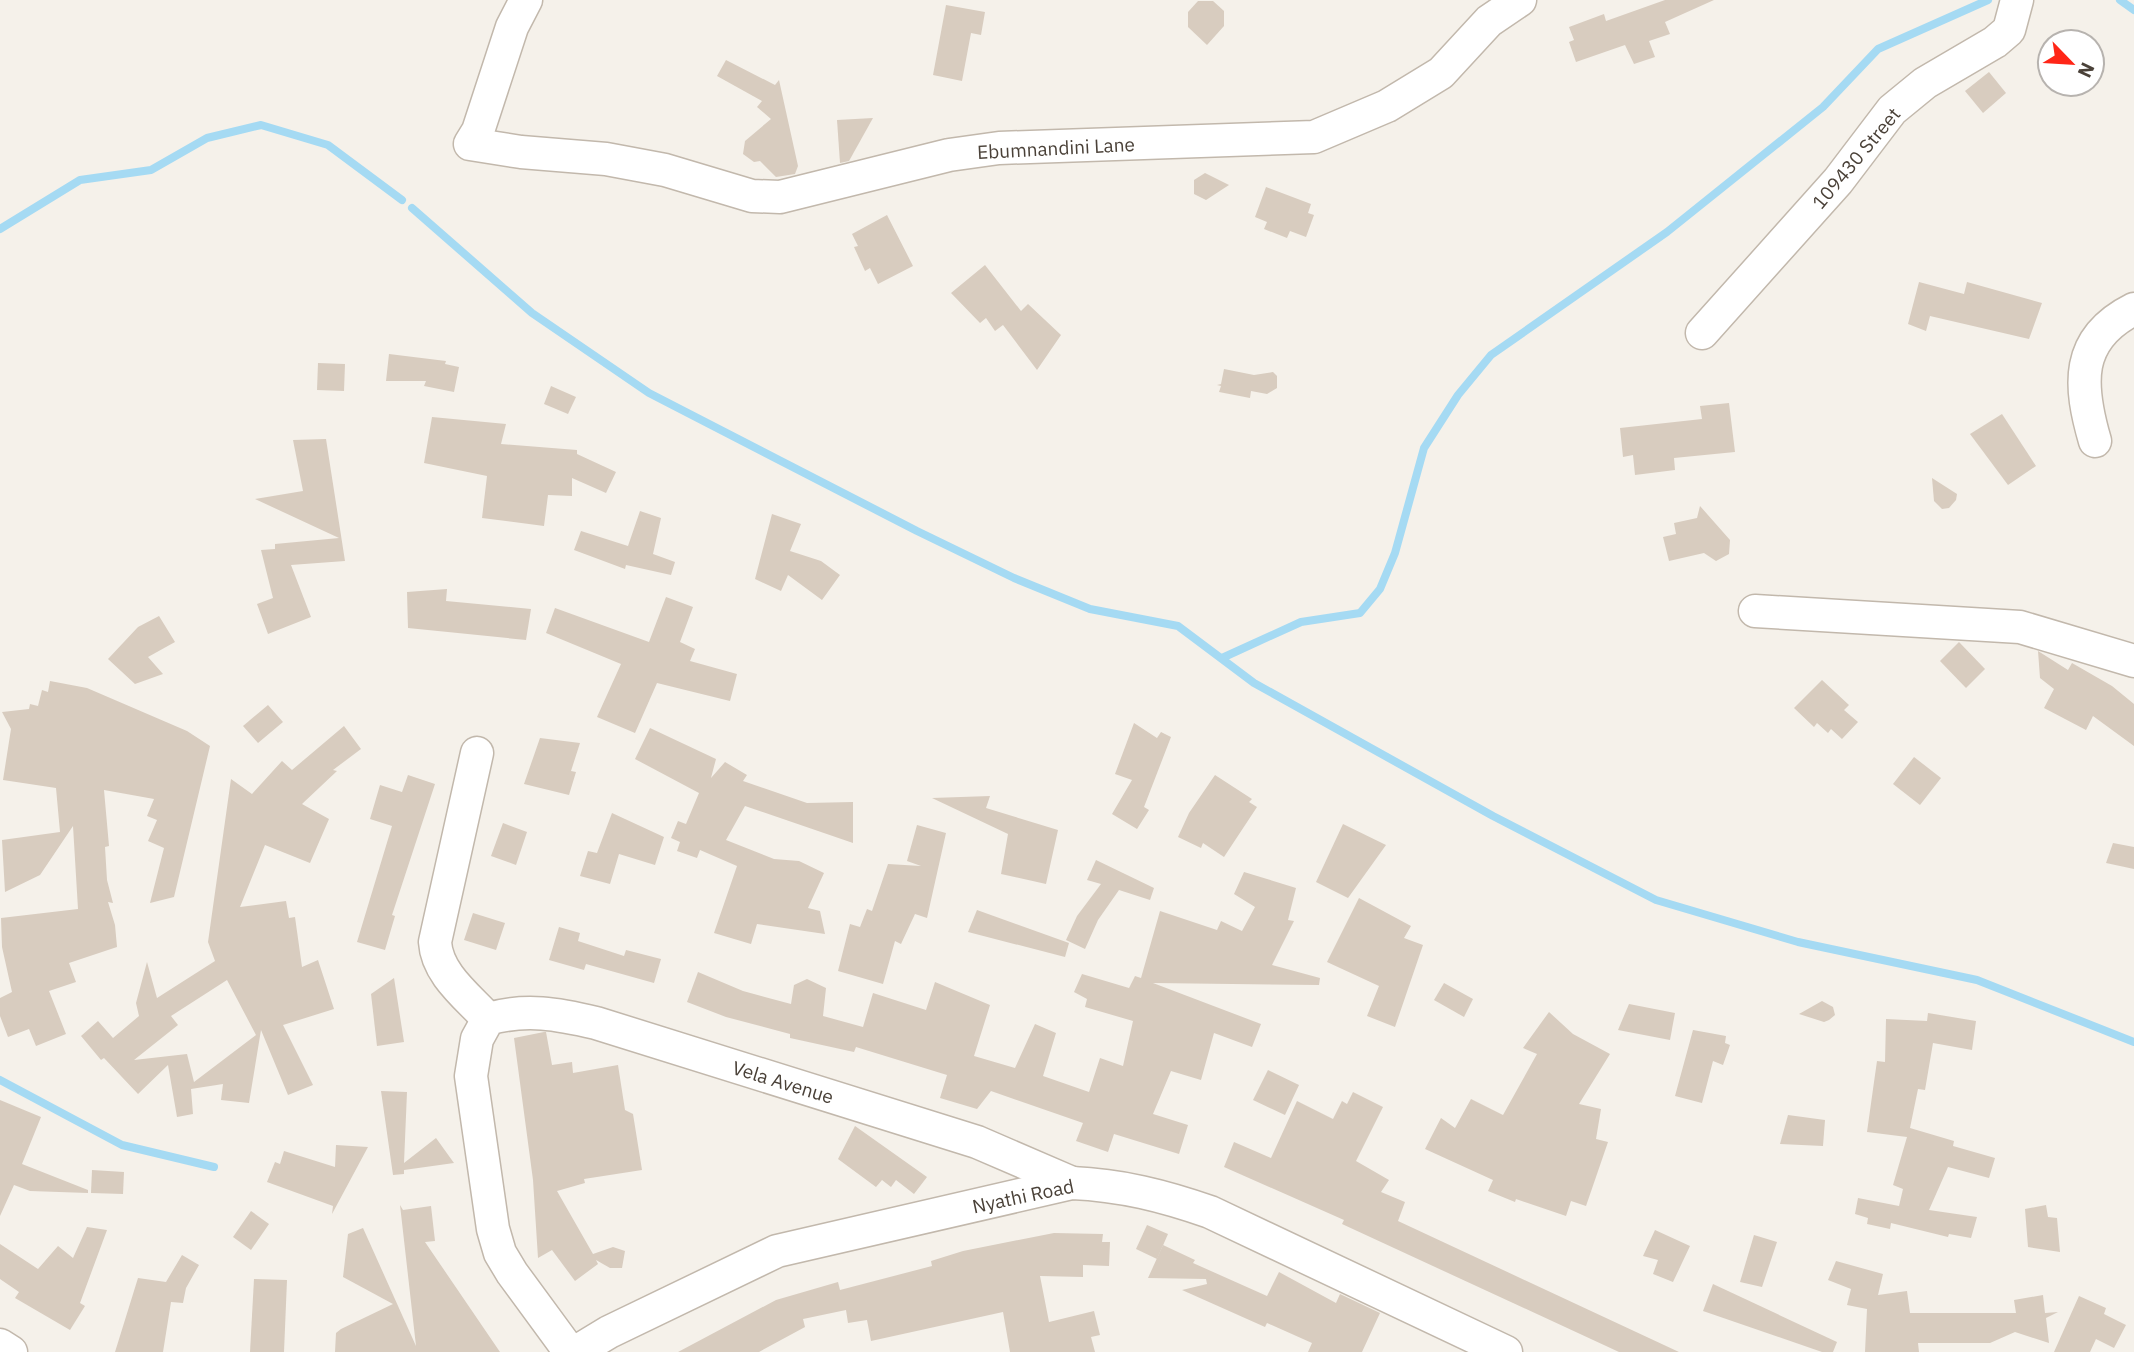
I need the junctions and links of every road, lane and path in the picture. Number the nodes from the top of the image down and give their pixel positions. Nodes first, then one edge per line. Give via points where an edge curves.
1 (526, 0) edge
2 (1520, 0) edge
3 (2017, 0) edge
4 (2134, 309) edge
5 (1702, 333) dead end
6 (2095, 441) dead end
7 (1755, 611) dead end
8 (2134, 661) edge
9 (477, 752) dead end
10 (488, 1018) junction
11 (1072, 1183) junction
12 (0, 1345) edge
13 (11, 1352) edge
14 (570, 1352) edge
15 (576, 1352) edge
16 (1506, 1352) edge

1 - 2 street, Ebumnandini Lane via 470,144 606,159 733,192 780,197 949,155 999,148 1314,137 1387,106 1441,73 1489,21
3 - 5 street, 109430 Street via 2008,30 1995,42 1925,83 1892,110 1838,181
4 - 6 street via 2105,328 2082,377
7 - 8 street via 2020,627
9 - 10 street via 435,942 436,958 445,972
10 - 11 street, Vela Avenue via 513,1012 551,1013 596,1023 977,1142
10 - 14 street via 477,1040 471,1076 493,1229 500,1254
11 - 15 street, Nyathi Road via 777,1251
11 - 16 street, Nyathi Road via 1160,1194 1210,1212
12 - 13 street

